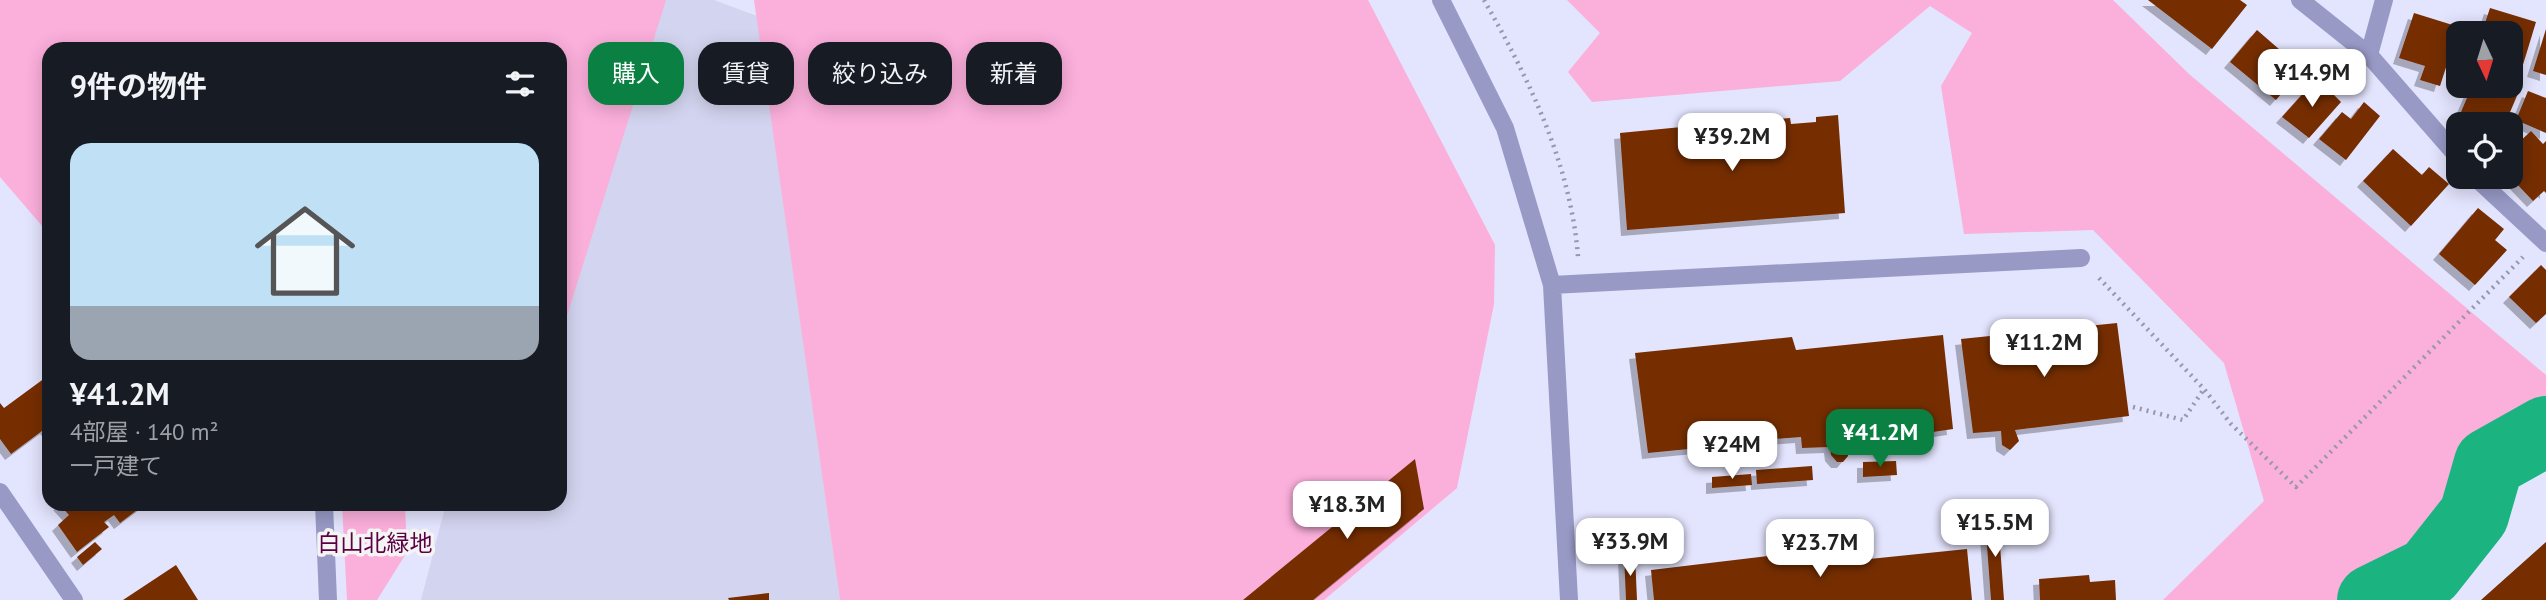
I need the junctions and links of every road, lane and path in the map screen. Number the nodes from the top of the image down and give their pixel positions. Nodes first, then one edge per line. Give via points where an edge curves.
1 (1441, 0) edge
2 (1484, 0) edge
3 (2300, 0) edge
4 (2384, 0) edge
5 (2369, 55) junction
6 (2446, 143) edge
7 (2488, 189) edge
8 (2544, 239) edge
9 (1578, 250) dead end
10 (2081, 258) dead end
11 (1552, 285) junction
12 (2110, 290) dead end
13 (2204, 389) junction
14 (2133, 407) dead end
15 (0, 492) edge
16 (324, 511) edge
17 (74, 600) edge
18 (328, 600) edge
19 (1569, 600) edge

1 - 11 street via 1505,128
2 - 9 path via 1521,65 1557,159
3 - 5 street
4 - 5 street
5 - 6 street
7 - 8 street
8 - 13 path via 2296,487 2231,424
10 - 11 street
11 - 19 street
12 - 13 path
13 - 14 path via 2183,420
15 - 17 street
16 - 18 street

